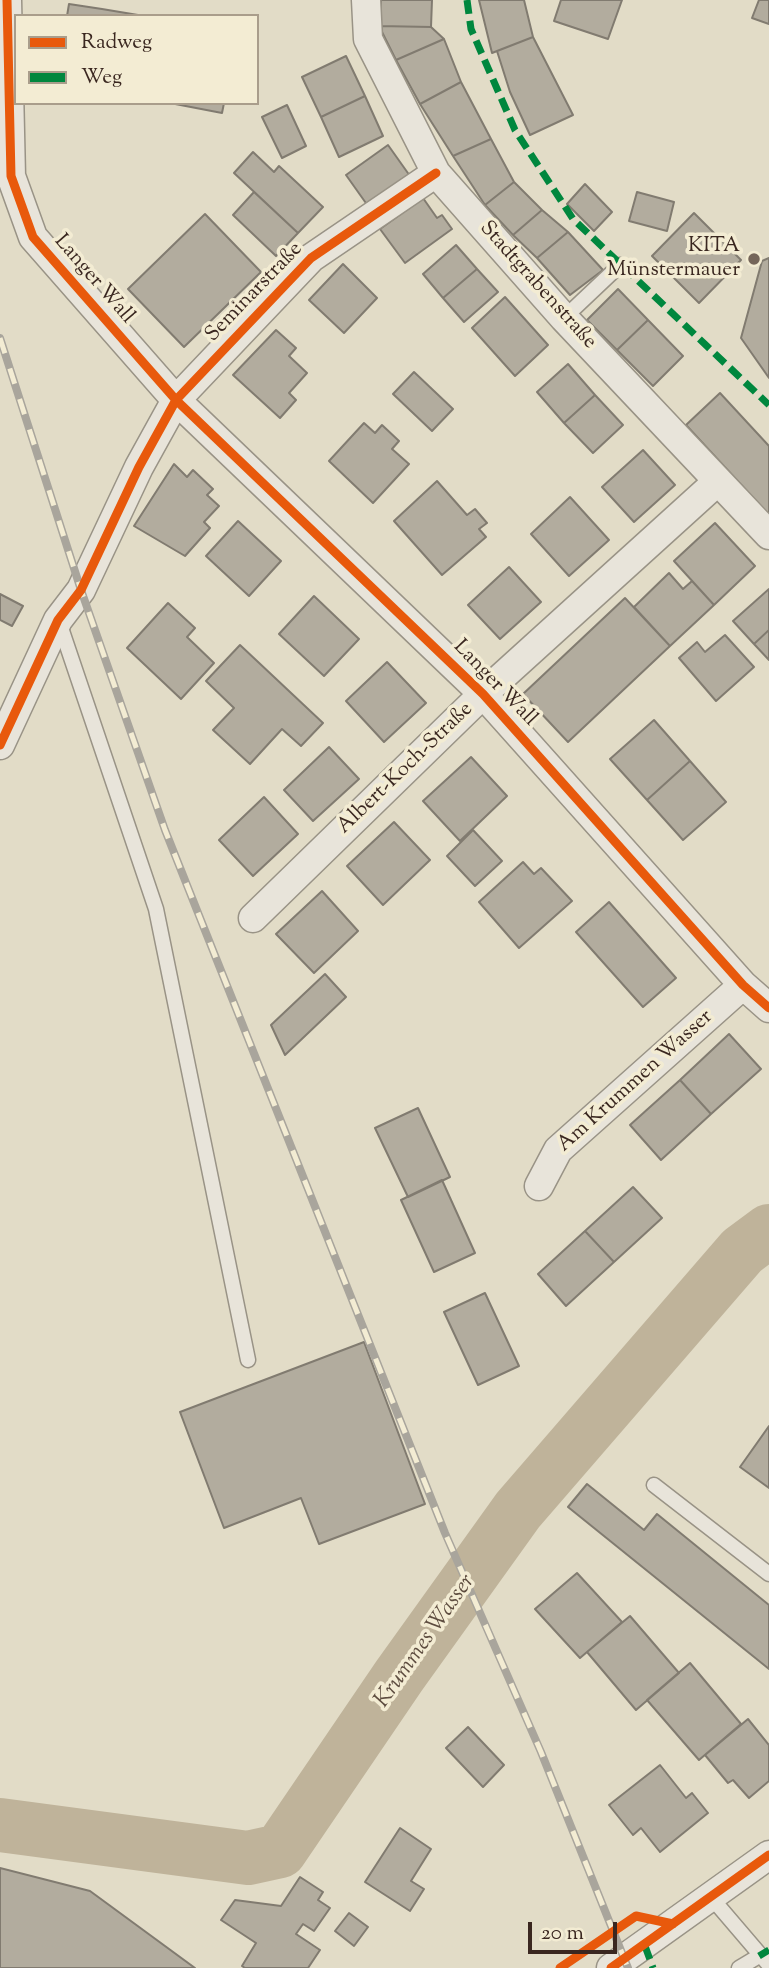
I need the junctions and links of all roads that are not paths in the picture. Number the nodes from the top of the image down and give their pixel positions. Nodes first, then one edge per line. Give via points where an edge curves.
1 (366, 0) edge
2 (4, 6) edge
3 (436, 173) junction
4 (620, 265) dead end
5 (564, 318) junction
6 (176, 400) junction
7 (718, 481) junction
8 (769, 536) edge
9 (58, 620) junction
10 (483, 694) junction
11 (0, 745) edge
12 (253, 918) dead end
13 (743, 985) junction
14 (769, 1008) edge
15 (539, 1186) dead end
16 (248, 1360) dead end
17 (654, 1485) dead end
18 (769, 1574) edge
19 (769, 1855) edge
20 (710, 1896) junction
21 (764, 1960) edge
22 (611, 1968) edge
23 (739, 1968) edge

1 - 3 street, Stadtgrabenstraße via 369,39
2 - 6 street, Langer Wall via 11,176 33,237
3 - 5 street, Stadtgrabenstraße
3 - 6 street, Seminarstraße via 311,258
4 - 5 lane
5 - 7 street, Stadtgrabenstraße
6 - 9 street via 81,590
6 - 10 street, Langer Wall
7 - 8 street, Stadtgrabenstraße
7 - 10 street, Albert-Koch-Straße
9 - 11 street
9 - 16 lane via 156,909
10 - 12 street, Albert-Koch-Straße
10 - 13 street, Langer Wall
13 - 14 street, Langer Wall
13 - 15 street, Am Krummen Wasser via 558,1150
17 - 18 lane
19 - 20 street
20 - 21 lane
20 - 22 street
21 - 23 lane

